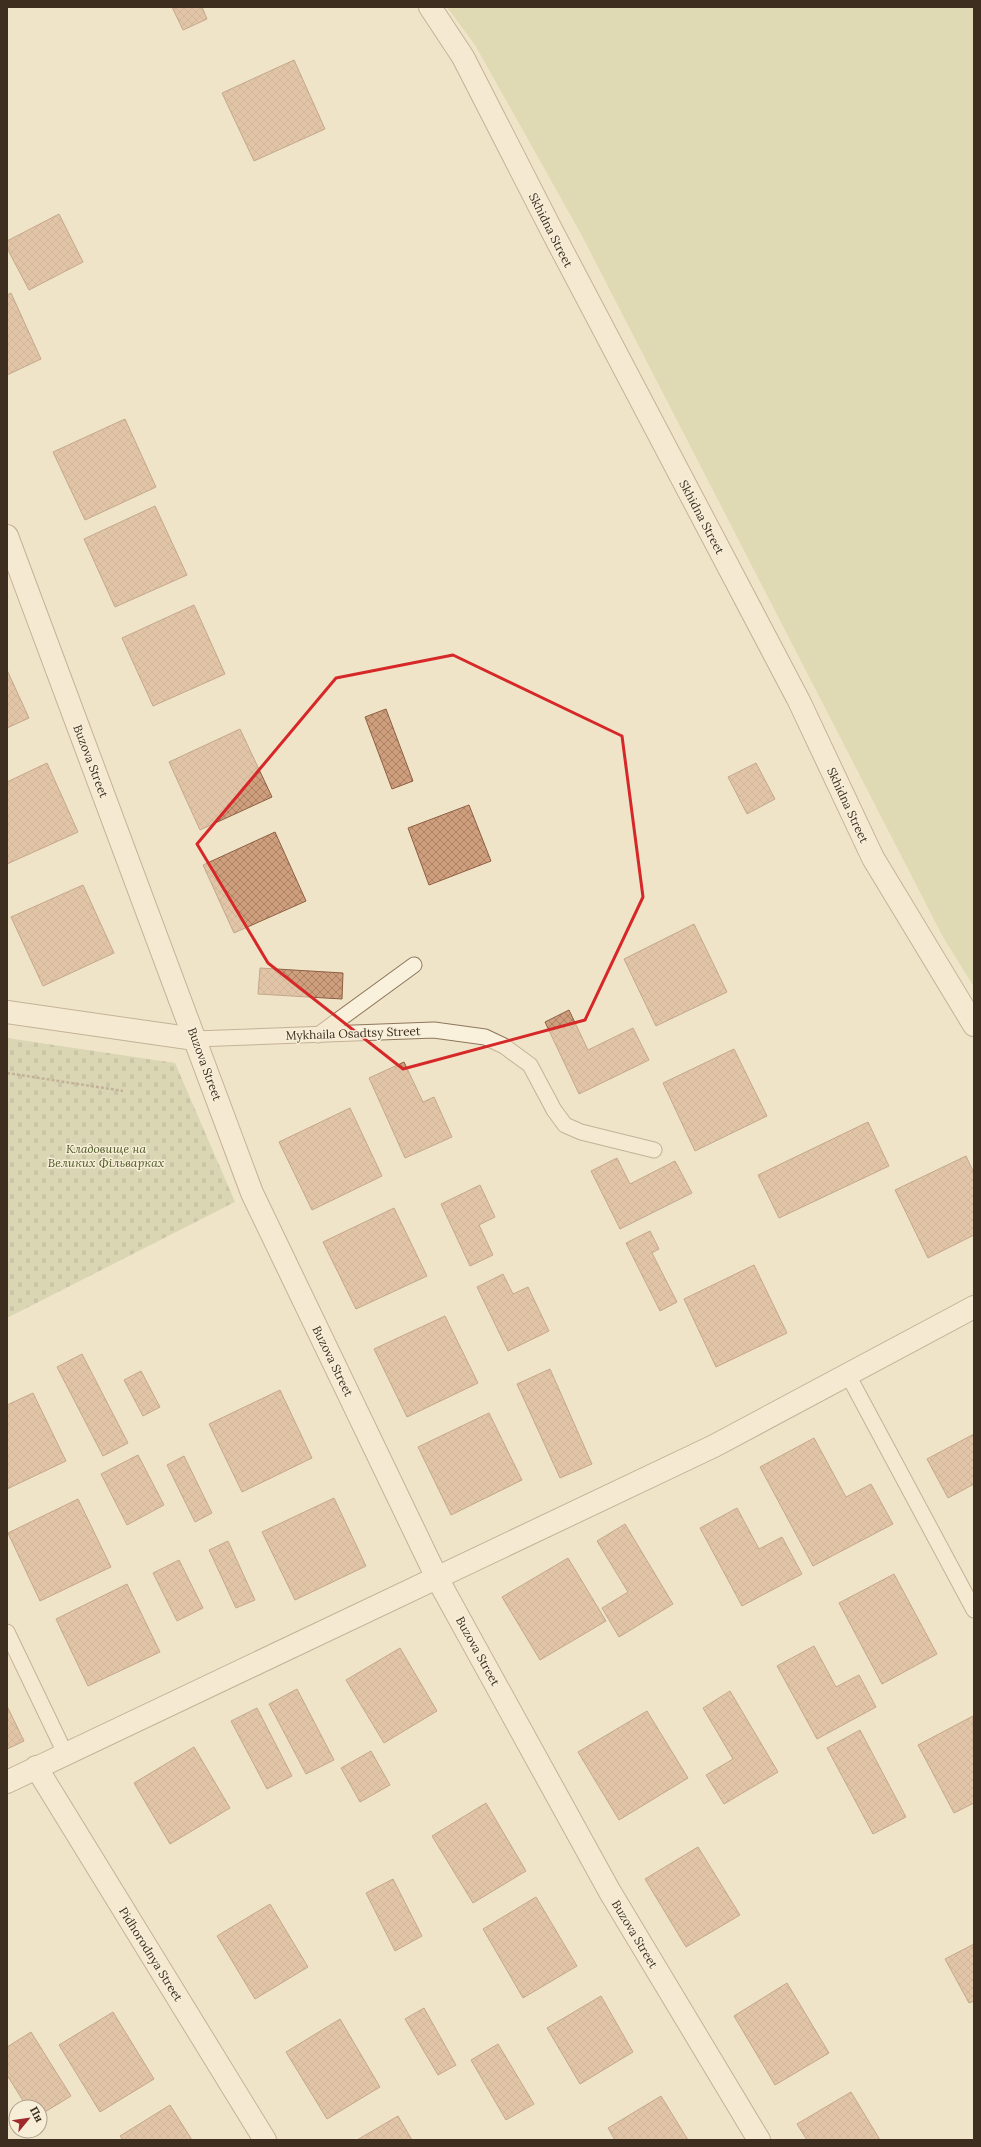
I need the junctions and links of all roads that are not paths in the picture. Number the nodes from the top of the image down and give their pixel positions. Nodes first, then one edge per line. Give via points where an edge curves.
1 (430, 7) edge
2 (7, 536) edge
3 (414, 965) dead end
4 (7, 1012) edge
5 (974, 1025) edge
6 (318, 1035) junction
7 (195, 1039) junction
8 (654, 1150) dead end
9 (974, 1307) edge
10 (848, 1375) junction
11 (437, 1578) junction
12 (974, 1610) edge
13 (7, 1632) edge
14 (65, 1753) junction
15 (36, 1767) junction
16 (7, 1782) edge
17 (265, 2140) edge
18 (759, 2140) edge

1 - 5 street, Skhidna Street via 463,57 799,701 873,858
2 - 7 street, Buzova Street
3 - 6 lane
4 - 7 street, Mykhaila Osadtsy Street
6 - 7 lane, Mykhaila Osadtsy Street
6 - 8 lane, Mykhaila Osadtsy Street via 434,1030 485,1038 504,1046 530,1065 565,1125
7 - 11 street, Buzova Street via 252,1193
9 - 10 street
10 - 11 street via 714,1446
10 - 12 lane
11 - 14 street
11 - 18 street, Buzova Street via 610,1892
13 - 14 lane
14 - 15 street
15 - 16 street
15 - 17 street, Pidhorodnya Street

